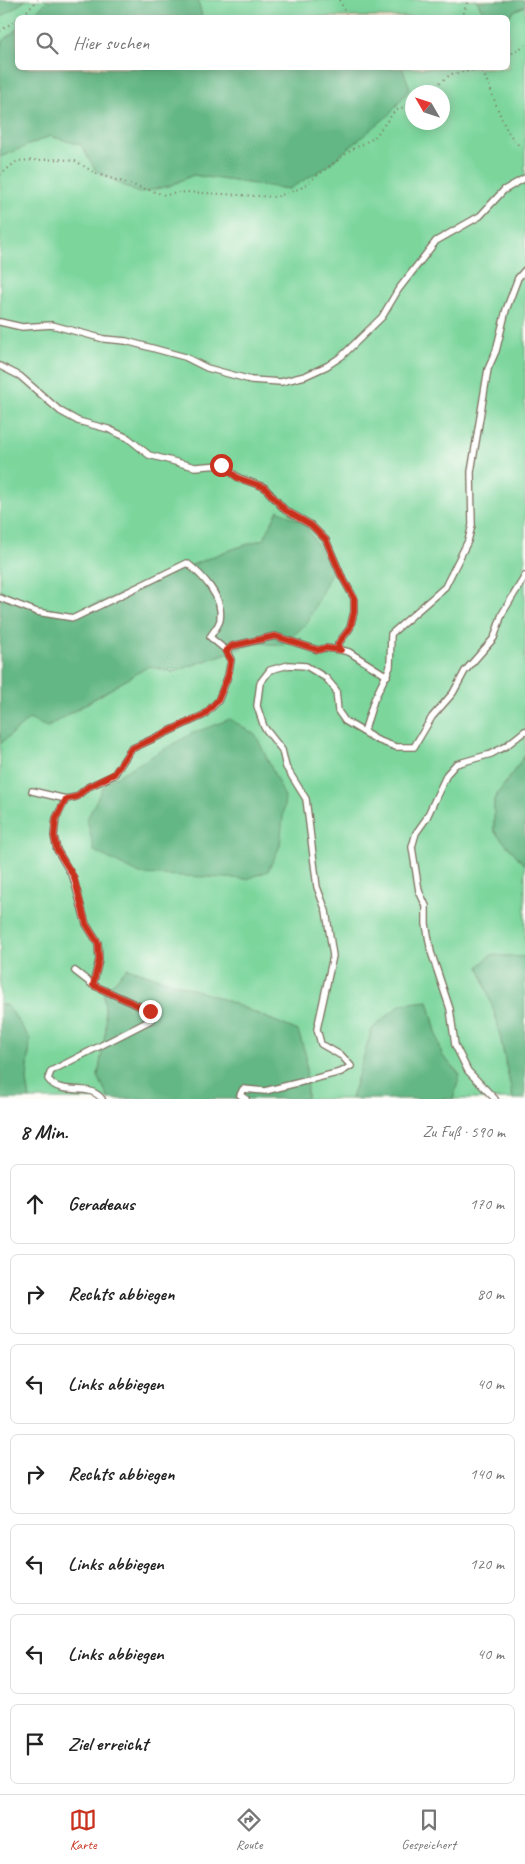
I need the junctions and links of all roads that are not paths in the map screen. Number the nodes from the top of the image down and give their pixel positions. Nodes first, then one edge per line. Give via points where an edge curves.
1 (525, 178) edge
2 (525, 270) edge
3 (0, 322) edge
4 (0, 366) edge
5 (525, 576) edge
6 (0, 598) edge
7 (341, 650) junction
8 (226, 651) junction
9 (387, 676) junction
10 (525, 731) edge
11 (364, 732) junction
12 (32, 791) dead end
13 (66, 799) junction
14 (75, 971) dead end
15 (93, 985) junction
16 (102, 1099) edge
17 (246, 1099) edge
18 (495, 1099) edge

1 - 3 lane via 504,190 480,216 436,242 398,290 382,317 342,356 305,376 281,382 250,380 126,341 104,339 52,325 22,327
2 - 9 lane via 518,278 506,310 488,369 472,472 472,525 468,541 445,587 391,634
4 - 7 lane via 20,376 60,411 78,421 128,438 149,455 194,467 221,465 238,478 264,487 285,510 311,525 326,540 354,598 350,628 338,644
5 - 11 lane via 502,614 494,638 432,717 414,747 396,747
6 - 8 lane via 37,612 74,618 187,563 203,575 220,605 220,620 210,637
7 - 8 lane via 318,650 275,636 232,646
7 - 9 lane
8 - 13 lane via 231,660 228,676 218,700 204,715 131,749 114,774 76,797
9 - 11 lane via 374,700
10 - 18 lane via 490,754 456,764 447,774 426,819 416,832 412,847 419,891 426,906 431,952 450,1008 454,1045 468,1071
11 - 17 lane via 345,721 338,711 336,690 326,678 306,666 289,665 270,670 260,683 257,706 264,727 282,750 286,767 306,799 317,888 326,910 333,956 317,1029 321,1044 352,1066 265,1092 243,1089 240,1095
12 - 13 lane
13 - 15 lane via 56,818 54,836 57,850 74,877 86,924 98,943 99,960
14 - 15 lane
15 - 16 lane via 150,1011 151,1020 51,1071 48,1079 52,1085 90,1089

